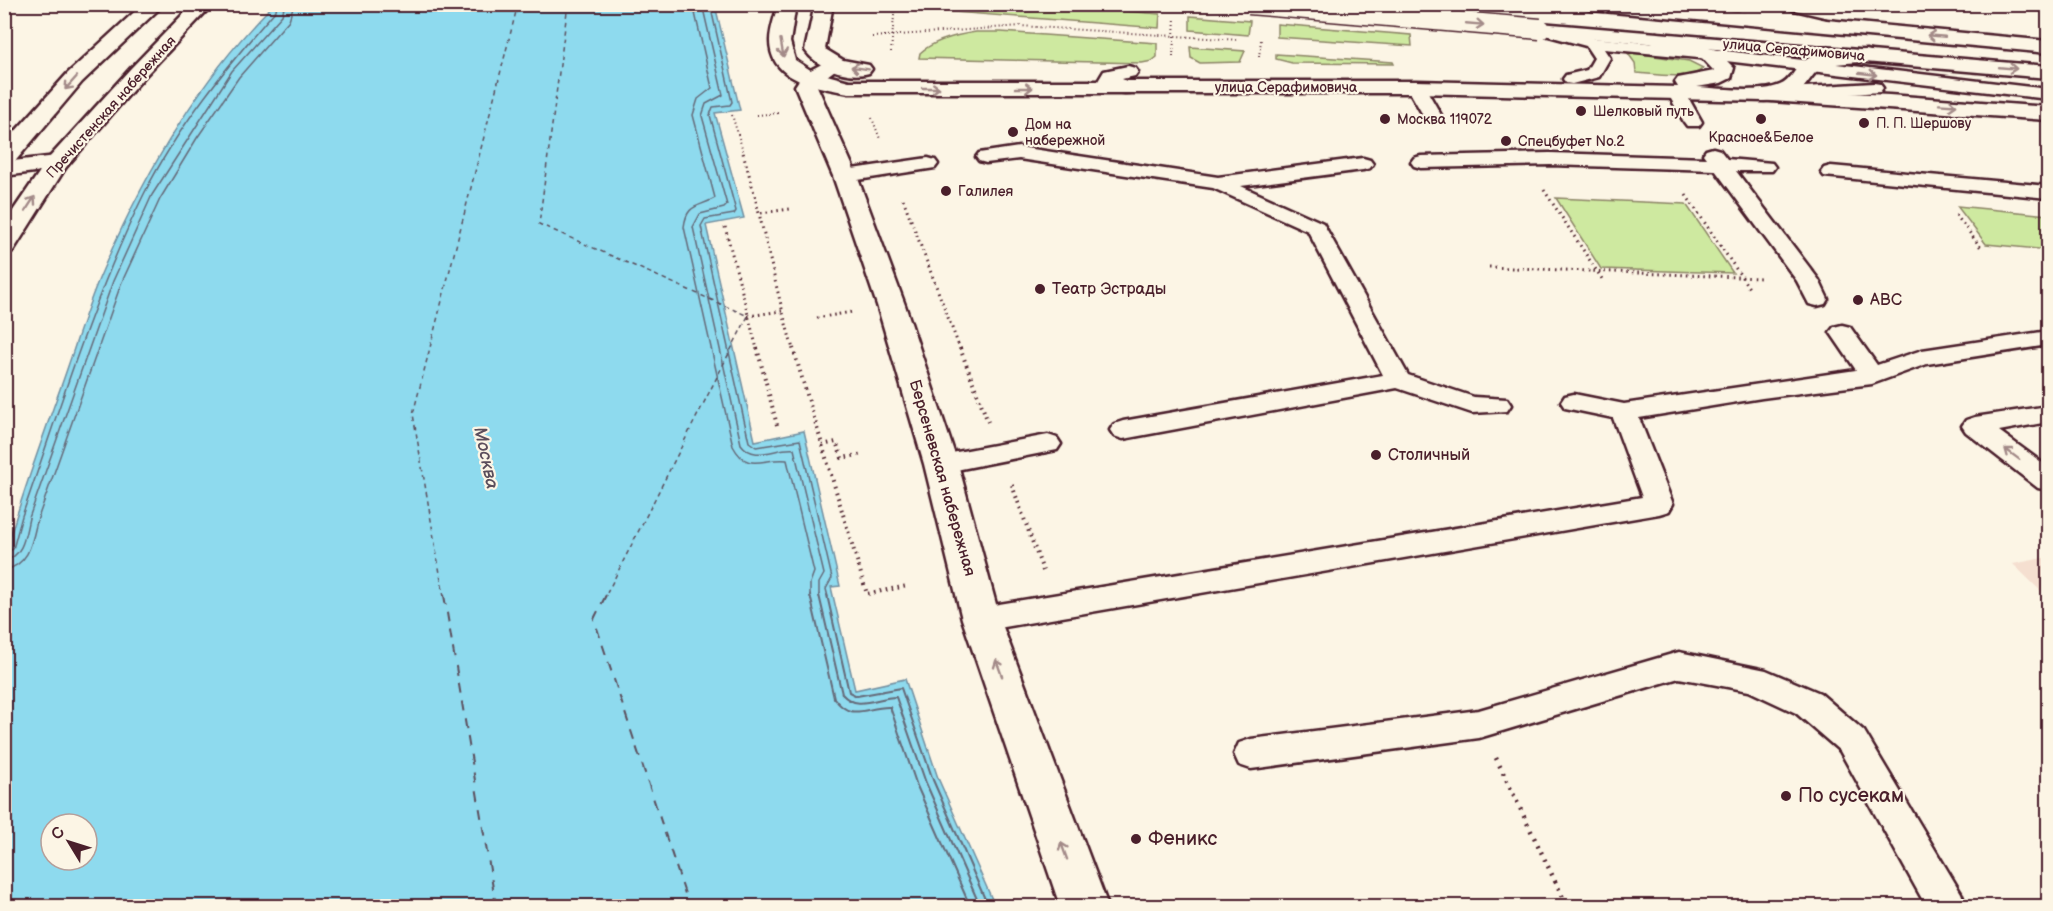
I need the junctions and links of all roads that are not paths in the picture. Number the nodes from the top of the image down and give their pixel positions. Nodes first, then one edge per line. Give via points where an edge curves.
1 (155, 4) edge
2 (204, 4) edge
3 (787, 4) edge
4 (824, 4) edge
5 (1249, 4) edge
6 (1592, 4) edge
7 (1731, 4) edge
8 (1833, 27) junction
9 (1540, 29) junction
10 (1657, 39) junction
11 (1592, 43) junction
12 (2049, 47) edge
13 (1710, 54) junction
14 (1866, 56) junction
15 (832, 64) junction
16 (1809, 67) junction
17 (2049, 72) edge
18 (810, 78) junction
19 (1572, 79) junction
20 (1127, 80) junction
21 (1416, 87) junction
22 (1671, 87) junction
23 (1992, 88) junction
24 (2049, 94) edge
25 (1764, 95) junction
26 (2049, 114) edge
27 (1432, 115) dead end
28 (1693, 122) dead end
29 (1449, 140) dead end
30 (1714, 156) junction
31 (986, 157) dead end
32 (4, 160) edge
33 (1465, 160) junction
34 (1421, 162) dead end
35 (57, 164) junction
36 (928, 164) dead end
37 (1363, 164) dead end
38 (1765, 167) dead end
39 (4, 169) edge
40 (1831, 172) dead end
41 (844, 176) junction
42 (1218, 183) junction
43 (2049, 192) edge
44 (4, 245) edge
45 (1817, 299) dead end
46 (1842, 332) dead end
47 (2049, 338) edge
48 (1872, 376) junction
49 (1398, 380) junction
50 (1574, 402) dead end
51 (1498, 405) dead end
52 (1624, 412) junction
53 (2049, 414) edge
54 (1123, 430) dead end
55 (1048, 444) dead end
56 (941, 464) junction
57 (2049, 481) edge
58 (981, 619) junction
59 (1251, 754) dead end
60 (1084, 906) edge
61 (1947, 906) edge

1 -> 32 main road via 76,78
2 - 35 main road, Пречистенская набережная
3 -> 18 main road via 779,43 782,54 789,66
4 - 15 main road via 814,50
5 -> 9 main road, улица Серафимовича, bridge
6 - 8 main road, улица Серафимовича
7 - 8 main road
12 -> 8 main road, улица Серафимовича
9 - 10 main road, улица Серафимовича
9 - 11 lane
10 - 13 main road
10 - 14 main road, улица Серафимовича
11 - 13 lane
11 - 19 lane via 1602,58 1593,73
13 - 16 lane
13 - 22 main road via 1724,68 1724,74
14 - 16 main road via 1834,58
14 -> 17 main road, улица Серафимовича
15 - 18 main road
20 -> 15 main road, улица Серафимовича via 891,71
16 -> 23 lane
16 - 25 main road via 1787,90
18 -> 20 main road, улица Серафимовича via 849,87 881,88
18 - 41 main road, Берсеневская набережная via 806,86
19 - 20 main road, улица Серафимовича via 1380,74
19 - 22 main road, улица Серафимовича
20 - 21 main road, улица Серафимовича
21 - 22 main road, улица Серафимовича
21 - 27 lane
22 - 25 main road, улица Серафимовича
22 - 28 lane
23 - 24 lane
23 - 25 lane via 1874,88
25 -> 26 main road, улица Серафимовича
29 - 33 lane
30 - 33 lane via 1664,162
30 - 38 lane
30 - 45 lane via 1808,280
31 - 42 lane via 1019,153
33 - 34 lane
35 - 39 main road
44 -> 35 main road, Пречистенская набережная
36 - 41 lane
37 - 42 lane
40 - 43 lane
41 - 56 main road, Берсеневская набережная via 891,305
42 - 49 lane via 1316,227
46 - 48 lane
47 - 48 lane via 1922,357
48 - 52 lane
49 - 51 lane via 1472,405
49 - 54 lane
50 - 52 lane
52 - 58 lane via 1659,504
57 -> 53 lane via 1976,426
55 - 56 lane
56 - 58 main road, Берсеневская набережная
60 -> 58 main road, Берсеневская набережная
59 - 61 lane via 1479,724 1679,665 1754,679 1808,703 1852,741

